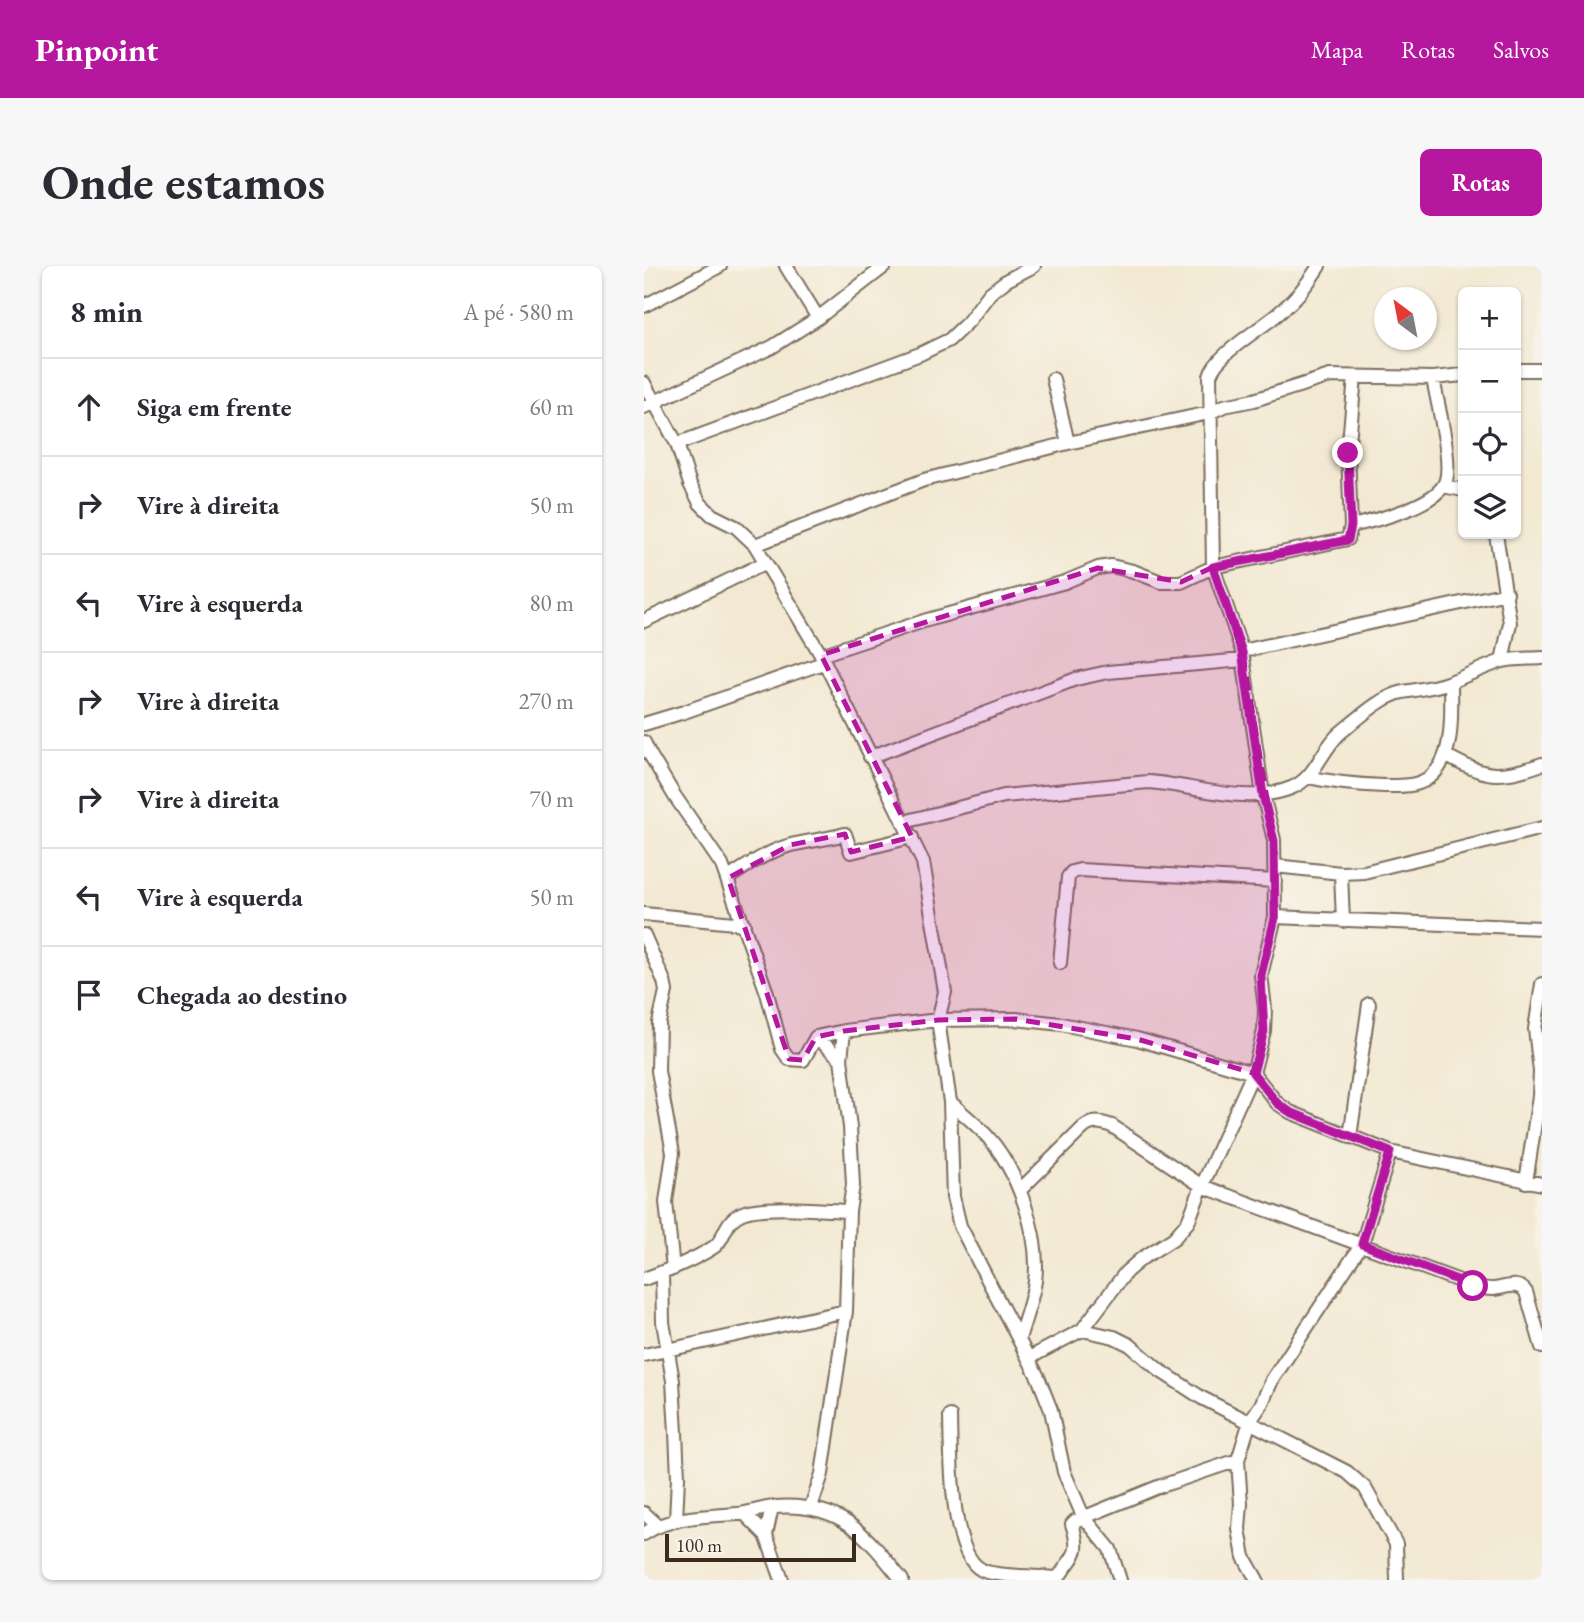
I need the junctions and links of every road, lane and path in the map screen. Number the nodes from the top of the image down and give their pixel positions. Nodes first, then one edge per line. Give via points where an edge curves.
1 (720, 266) edge
2 (786, 266) edge
3 (886, 266) edge
4 (1034, 266) edge
5 (1319, 266) edge
6 (644, 306) edge
7 (818, 318) junction
8 (1521, 370) edge
9 (1542, 370) edge
10 (1458, 376) edge
11 (1355, 377) junction
12 (1433, 378) junction
13 (1053, 379) dead end
14 (644, 383) edge
15 (649, 404) edge
16 (1209, 413) junction
17 (1068, 443) junction
18 (677, 444) junction
19 (1443, 486) junction
20 (1458, 489) edge
21 (1351, 526) junction
22 (1497, 539) edge
23 (755, 545) junction
24 (765, 563) junction
25 (1213, 567) junction
26 (1507, 593) junction
27 (644, 621) edge
28 (1242, 656) junction
29 (1542, 658) edge
30 (822, 659) junction
31 (1502, 661) junction
32 (1451, 682) junction
33 (644, 724) edge
34 (644, 742) edge
35 (1445, 755) junction
36 (870, 757) junction
37 (1542, 764) edge
38 (1308, 777) junction
39 (1263, 795) junction
40 (904, 822) junction
41 (1542, 828) edge
42 (912, 837) junction
43 (1275, 866) junction
44 (1342, 873) junction
45 (727, 878) junction
46 (1275, 881) junction
47 (644, 914) edge
48 (1275, 918) junction
49 (1343, 921) junction
50 (744, 924) junction
51 (1540, 932) edge
52 (644, 935) edge
53 (1060, 962) dead end
54 (1542, 984) edge
55 (1369, 1004) dead end
56 (938, 1020) junction
57 (844, 1031) junction
58 (816, 1037) junction
59 (841, 1059) junction
60 (1253, 1073) junction
61 (950, 1102) junction
62 (1350, 1137) junction
63 (1390, 1152) junction
64 (1526, 1182) junction
65 (1542, 1184) edge
66 (1202, 1186) junction
67 (1020, 1191) junction
68 (849, 1211) junction
69 (1362, 1244) junction
70 (667, 1271) junction
71 (644, 1279) edge
72 (846, 1311) junction
73 (1082, 1330) junction
74 (1019, 1339) junction
75 (1542, 1347) edge
76 (668, 1350) junction
77 (644, 1355) edge
78 (1029, 1358) junction
79 (950, 1416) dead end
80 (1250, 1421) junction
81 (1238, 1460) junction
82 (772, 1507) junction
83 (811, 1507) junction
84 (644, 1513) edge
85 (744, 1514) junction
86 (1083, 1516) junction
87 (676, 1521) junction
88 (657, 1525) junction
89 (644, 1534) edge
90 (766, 1535) junction
91 (1057, 1579) edge
92 (782, 1580) edge
93 (902, 1580) edge
94 (1120, 1580) edge
95 (1257, 1580) edge
96 (1398, 1580) edge

1 - 6 street
2 - 7 street
3 - 7 street
4 - 18 street via 989,293 949,340
5 - 16 street via 1298,296 1212,368
7 - 15 street via 772,347
8 - 9 street
10 - 12 street
11 - 12 street
11 - 16 street via 1330,376
11 - 21 street via 1348,453
12 - 19 street via 1447,468
13 - 17 street
14 - 15 street
15 - 18 street
16 - 17 street
16 - 25 street
17 - 23 street via 924,480
18 - 23 street via 700,503
19 - 20 street
19 - 21 street via 1413,507
21 - 25 street via 1345,541
22 - 26 street
23 - 24 street
24 - 27 street
24 - 30 street
25 - 28 street
25 - 30 street via 1181,582 1161,582 1111,566 1098,568 1065,582 928,620
26 - 28 street
26 - 31 street via 1510,623
28 - 36 street via 1076,679
28 - 39 street
29 - 31 street
30 - 33 street
30 - 36 street
31 - 32 street
32 - 35 street
32 - 38 street via 1385,700 1337,737
34 - 45 street
35 - 37 street via 1471,770 1494,776
35 - 38 street via 1437,771 1415,784 1356,785
36 - 40 street
38 - 39 street via 1290,788
39 - 40 street via 1148,782 1004,796
39 - 43 street
40 - 42 street
41 - 44 street via 1381,869
42 - 45 street via 851,852 845,834 790,845
42 - 56 street via 923,862 945,992
43 - 44 street
43 - 46 street
44 - 49 street
45 - 50 street
46 - 48 street
46 - 53 street via 1072,872
47 - 50 street
48 - 49 street
48 - 60 street via 1261,975 1264,1031
49 - 51 street
50 - 58 street via 782,1049 789,1059 803,1060
52 - 70 street via 666,991 659,1023 658,1071 673,1153 666,1202
54 - 64 street via 1535,1029 1539,1096
55 - 62 street
56 - 57 street
56 - 60 street via 1016,1019 1061,1024 1137,1039
56 - 61 street
57 - 58 street
57 - 59 street
58 - 59 street
59 - 68 street via 850,1127 853,1185
60 - 62 street via 1290,1112
60 - 66 street
61 - 67 street via 988,1136
61 - 74 street via 953,1197 960,1226
62 - 63 street
63 - 64 street
63 - 69 street
64 - 65 street
66 - 67 street via 1101,1122 1083,1128
66 - 69 street
66 - 73 street via 1188,1222 1174,1238 1126,1272
67 - 74 street via 1034,1245 1035,1281
68 - 70 street via 745,1213 725,1227 716,1246
68 - 72 street
69 - 75 street via 1473,1286 1522,1287
69 - 80 street
70 - 71 street
70 - 76 street via 663,1322
72 - 76 street
72 - 83 street via 821,1474
73 - 78 street
73 - 80 street via 1130,1345 1202,1398
74 - 78 street
76 - 77 street
76 - 87 street via 676,1433
78 - 86 street via 1051,1410 1064,1472
79 - 91 street via 957,1523 972,1564 985,1572
80 - 81 street
80 - 96 street via 1347,1472 1365,1489 1396,1544
81 - 86 street
81 - 95 street via 1239,1529 1244,1557
82 - 83 street
82 - 85 street
82 - 90 street
83 - 93 street via 840,1517
84 - 88 street
85 - 87 street
85 - 90 street
86 - 91 street via 1072,1524 1076,1553
86 - 94 street via 1110,1549
87 - 88 street
88 - 89 street
90 - 92 street

